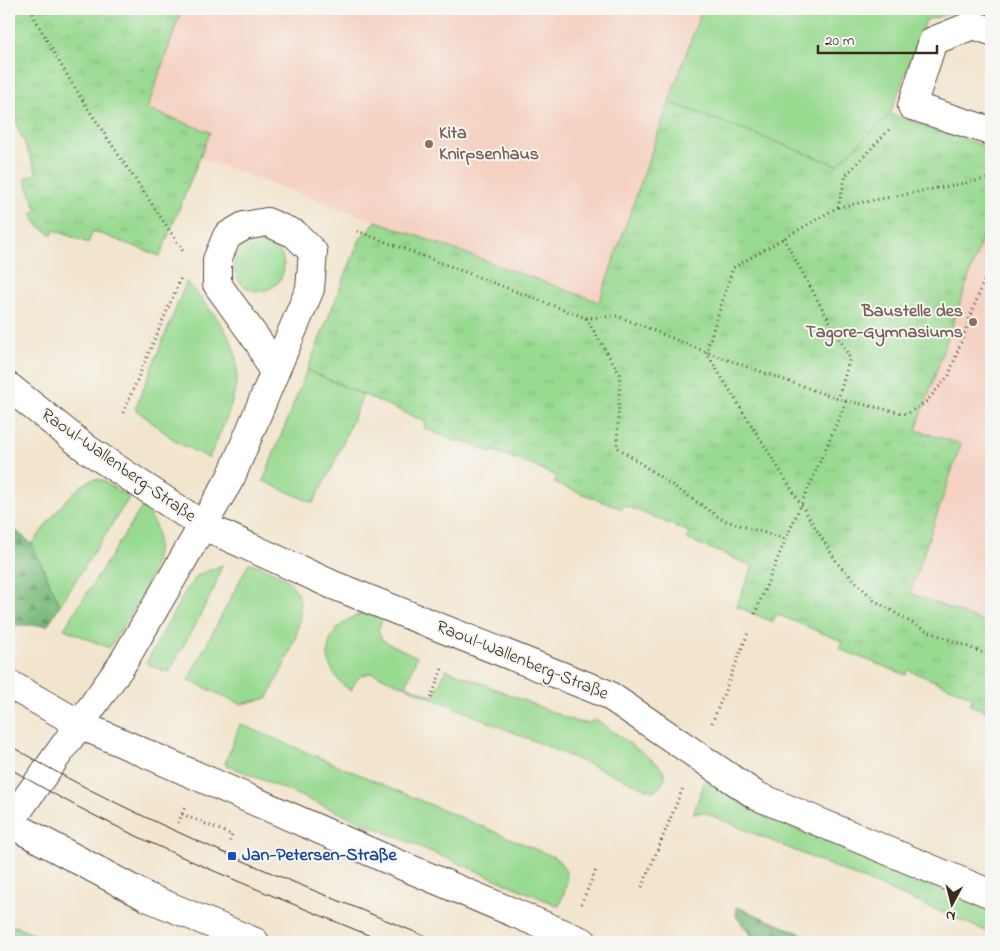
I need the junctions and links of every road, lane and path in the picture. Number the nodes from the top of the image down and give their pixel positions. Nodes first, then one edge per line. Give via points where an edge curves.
1 (30, 9) edge
2 (991, 30) edge
3 (912, 106) junction
4 (991, 131) edge
5 (991, 178) edge
6 (838, 206) junction
7 (358, 232) dead end
8 (783, 238) junction
9 (185, 254) dead end
10 (991, 261) edge
11 (182, 276) dead end
12 (586, 318) junction
13 (706, 352) junction
14 (274, 374) junction
15 (9, 387) edge
16 (838, 399) junction
17 (846, 401) junction
18 (123, 413) dead end
19 (801, 508) junction
20 (204, 526) junction
21 (785, 538) junction
22 (755, 614) dead end
23 (748, 633) dead end
24 (991, 656) edge
25 (9, 684) edge
26 (81, 725) junction
27 (696, 756) junction
28 (186, 806) dead end
29 (182, 814) junction
30 (178, 822) dead end
31 (9, 823) edge
32 (229, 843) dead end
33 (597, 868) dead end
34 (642, 887) dead end
35 (991, 894) edge
36 (579, 908) dead end
37 (255, 942) edge
38 (583, 942) edge

1 - 9 path via 55,58
2 - 3 street via 973,24 933,41
3 - 4 street
3 - 6 path via 846,176
5 - 6 path via 853,206
6 - 8 path
7 - 12 path
8 - 13 path via 733,268
8 - 16 path via 850,358
10 - 17 path via 949,375 927,401 907,414
11 - 18 path
12 - 13 path via 618,316
12 - 21 path via 620,374 617,447 722,520
13 - 16 path
13 - 19 path
14 - 14 street via 260,344 217,284 217,260 227,236 244,226 267,222 295,234 313,252 310,289
14 - 20 street via 231,477
15 - 20 street, Raoul-Wallenberg-Straße via 87,450
16 - 17 path
17 - 19 path
19 - 21 path
19 - 24 path via 838,564 874,600 920,628
20 - 26 street, Raoul-Wallenberg-Straße via 121,666
20 - 27 street, Raoul-Wallenberg-Straße via 333,585 607,694
21 - 22 path
23 - 27 path
25 - 26 street
26 - 31 street, Raoul-Wallenberg-Straße
26 - 38 street
27 - 34 path
27 - 35 street, Raoul-Wallenberg-Straße via 757,796
28 - 29 path
29 - 30 path
29 - 32 path via 232,835
31 - 37 street, Raoul-Wallenberg-Straße via 147,897
33 - 36 path

